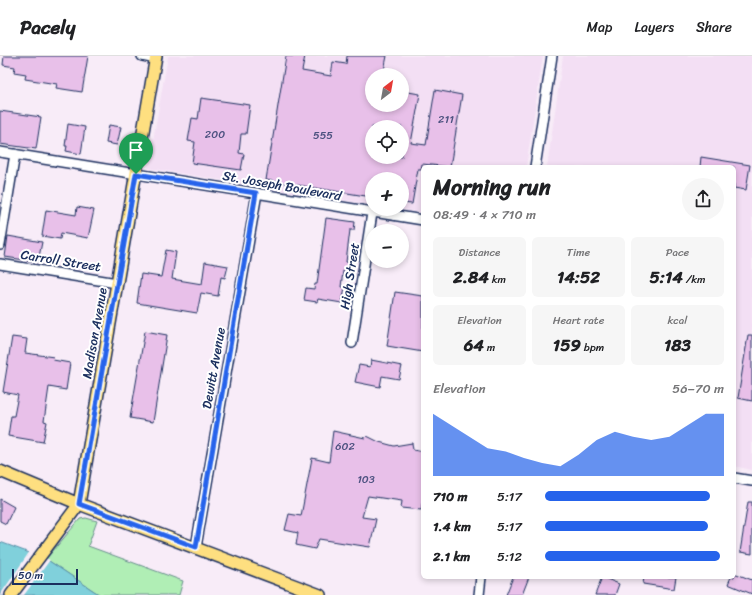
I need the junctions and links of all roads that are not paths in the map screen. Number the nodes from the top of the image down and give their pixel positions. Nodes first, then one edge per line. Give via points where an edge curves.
1 (142, 56) edge
2 (552, 56) edge
3 (156, 57) edge
4 (0, 152) edge
5 (15, 154) junction
6 (535, 165) edge
7 (136, 174) junction
8 (256, 193) junction
9 (365, 212) edge
10 (372, 216) edge
11 (394, 216) edge
12 (421, 220) edge
13 (0, 245) edge
14 (0, 264) edge
15 (117, 283) junction
16 (352, 343) dead end
17 (0, 471) edge
18 (736, 478) edge
19 (752, 481) edge
20 (79, 504) junction
21 (196, 547) junction
22 (481, 579) edge
23 (313, 594) edge
24 (11, 595) edge
25 (479, 595) edge

1 - 3 street
2 - 6 street
3 - 7 main road, Madison Avenue
4 - 5 street, St. Joseph Boulevard
5 - 7 street, St. Joseph Boulevard
5 - 13 street
7 - 8 street, St. Joseph Boulevard
7 - 15 main road, Madison Avenue
8 - 9 street, St. Joseph Boulevard
8 - 21 street, Dewitt Avenue
10 - 16 street, High Street
11 - 12 street, St. Joseph Boulevard
14 - 15 street, Carroll Street
15 - 20 main road, Madison Avenue
17 - 20 main road
18 - 19 street
20 - 21 main road
20 - 24 main road, Madison Avenue
21 - 23 main road
22 - 25 street

